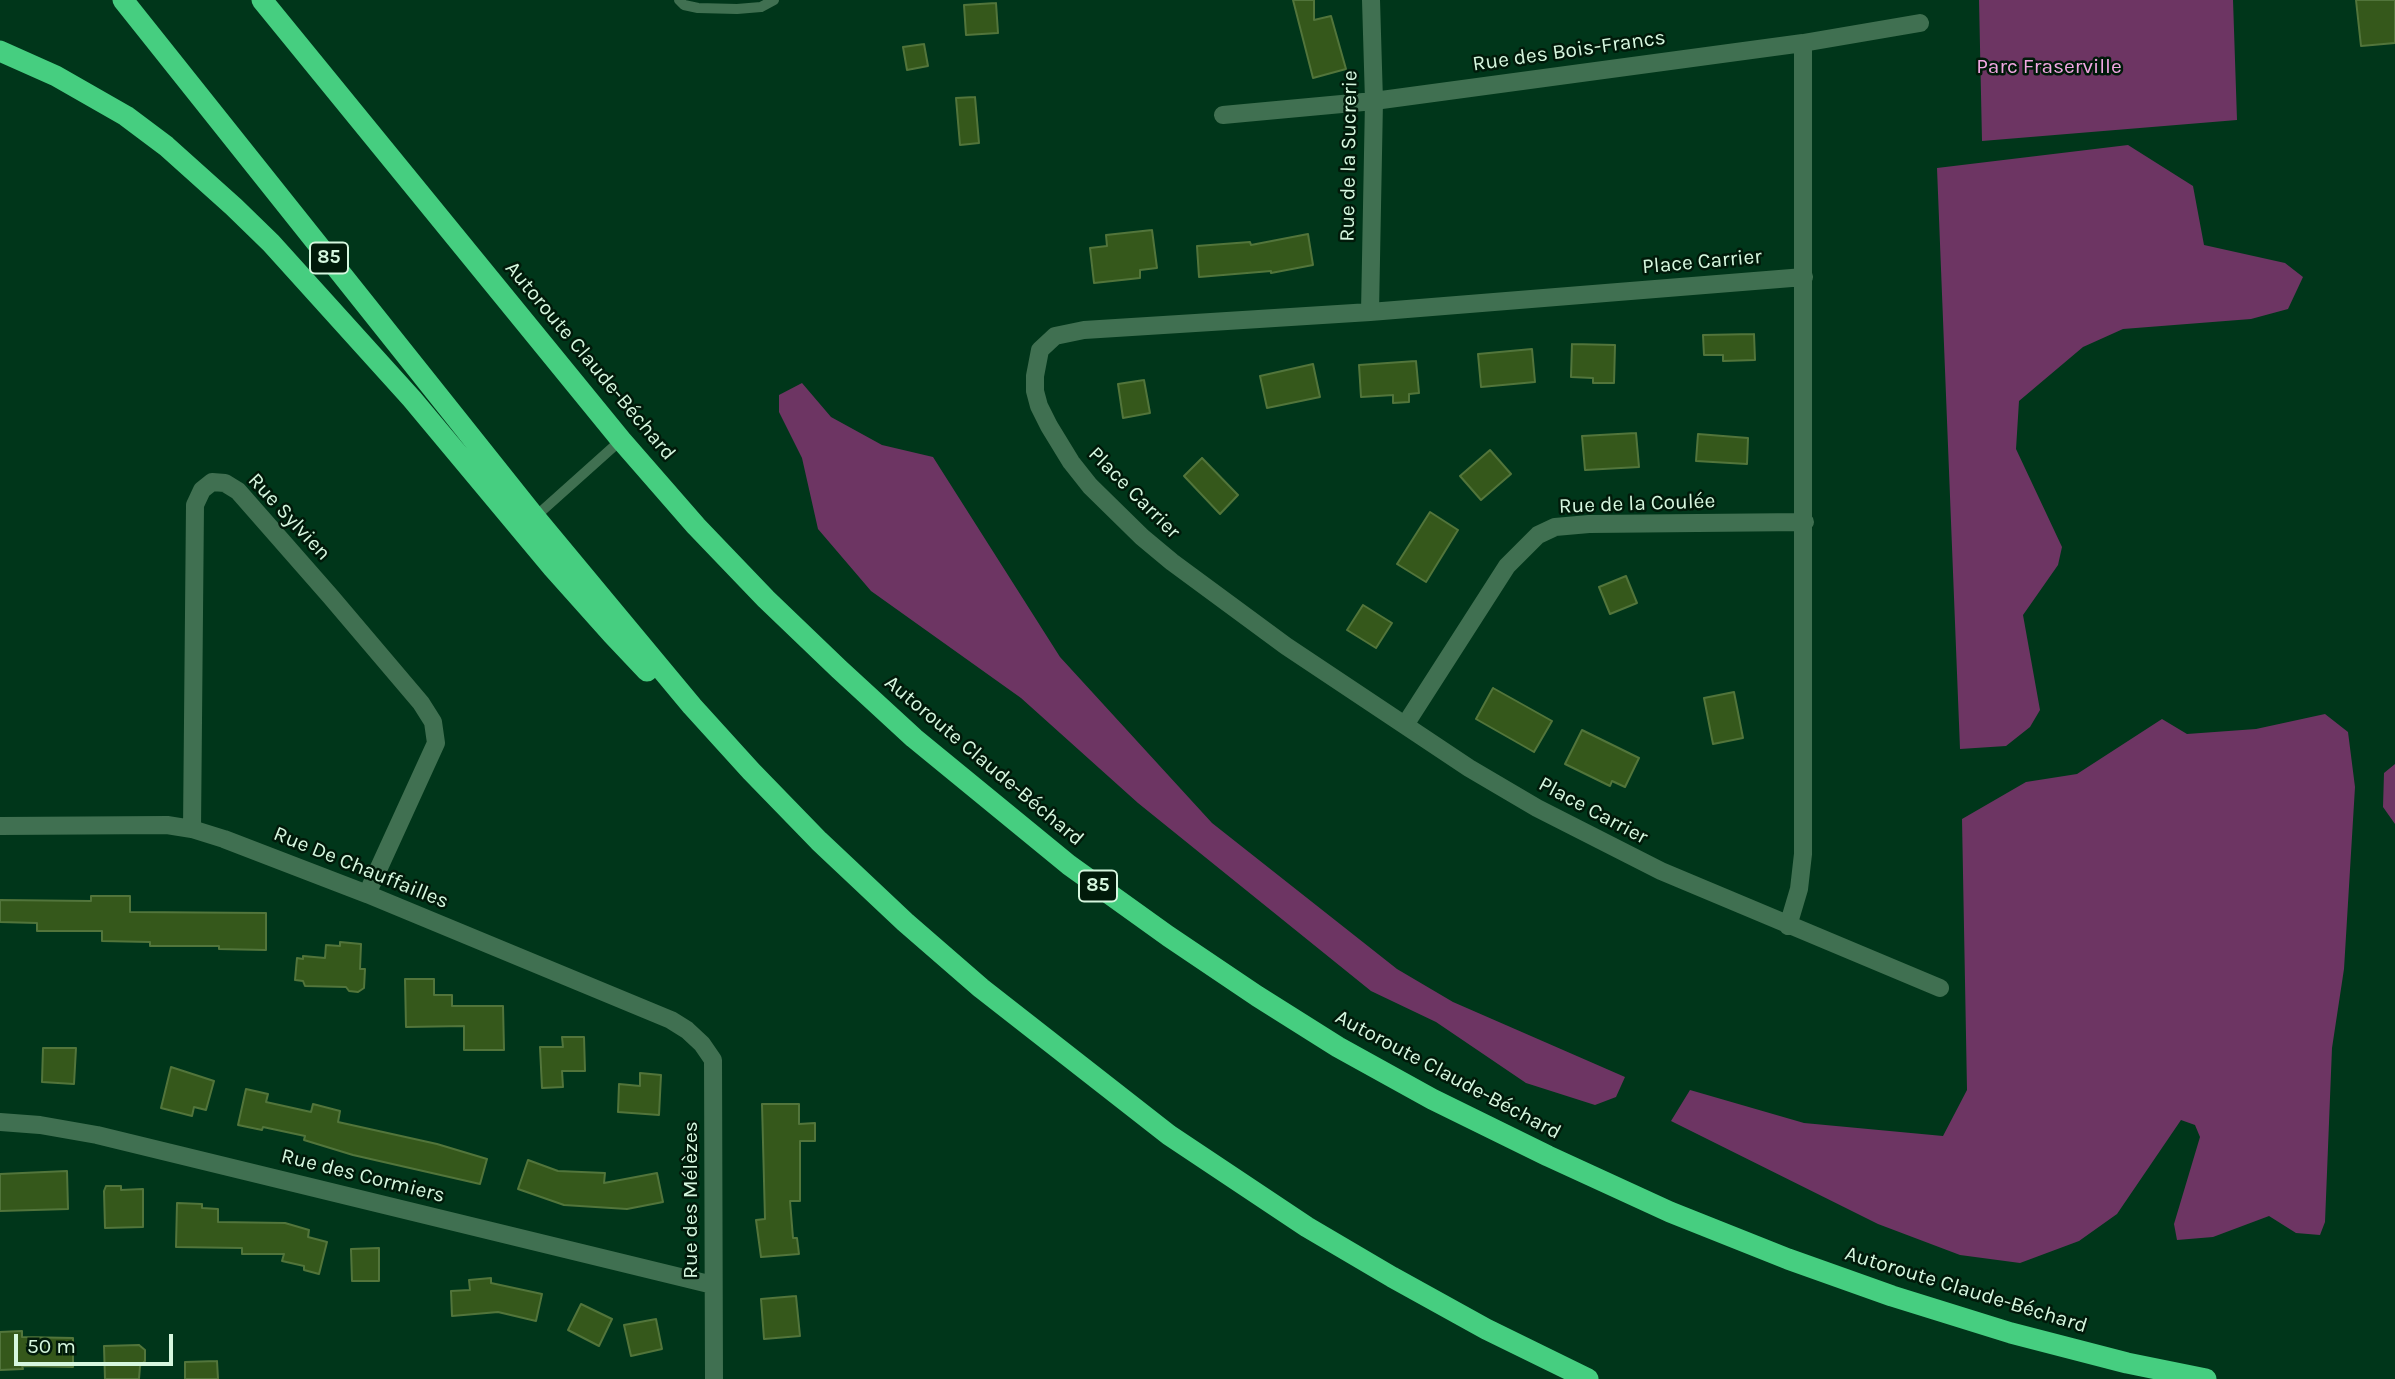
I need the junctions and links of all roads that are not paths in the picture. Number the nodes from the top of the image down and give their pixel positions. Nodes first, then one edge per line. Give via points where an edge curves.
1 (114, 0) edge
2 (122, 0) edge
3 (262, 0) edge
4 (273, 0) edge
5 (679, 0) edge
6 (774, 0) edge
7 (1371, 0) edge
8 (1920, 23) dead end
9 (1803, 43) junction
10 (0, 51) edge
11 (202, 99) junction
12 (1374, 101) junction
13 (1223, 115) dead end
14 (365, 125) junction
15 (1804, 276) junction
16 (1370, 312) junction
17 (621, 440) junction
18 (535, 517) junction
19 (1805, 522) junction
20 (1405, 725) junction
21 (765, 786) junction
22 (0, 826) edge
23 (192, 829) junction
24 (367, 894) junction
25 (1788, 926) junction
26 (1940, 988) dead end
27 (687, 1030) joint
28 (0, 1122) edge
29 (713, 1285) junction
30 (714, 1379) edge
31 (1588, 1379) edge
32 (2206, 1379) edge

1 - 11 highway
2 - 11 highway, 85
3 - 14 highway, Autoroute Claude-Béchard / 85
4 - 14 highway
5 - 6 lane via 698,8 737,9 761,7
7 - 12 street, Rue de la Sucrerie
8 - 9 street, Rue des Bois-Francs
9 - 12 street, Rue des Bois-Francs
9 - 15 street
10 - 21 highway via 126,116 234,207 412,399 611,634
11 - 18 highway, 85
12 - 13 street, Rue des Bois-Francs
12 - 16 street, Rue de la Sucrerie
14 - 17 highway, Autoroute Claude-Béchard / 85
15 - 16 street, Place Carrier
15 - 19 street
16 - 20 street, Place Carrier via 1055,336 1040,350 1035,391 1070,462 1142,537 1286,646
17 - 18 lane
17 - 32 highway, Autoroute Claude-Béchard / 85 via 766,599 914,738 1069,865 1338,1047 1537,1152 1788,1259 2011,1333
18 - 21 highway, 85
19 - 20 street, Rue de la Coulée via 1589,524 1555,527 1538,535 1507,566
19 - 25 street via 1802,872
20 - 25 street, Place Carrier via 1514,795 1597,840
21 - 31 highway, 85 via 905,922 981,988 1169,1135 1392,1277
22 - 23 street, Rue De Chauffailles via 167,825
23 - 24 street, Rue De Chauffailles
23 - 24 street, Rue Sylvien via 195,505 212,482 238,491 433,722 436,743
24 - 27 street, Rue De Chauffailles
25 - 26 street, Place Carrier
27 - 29 street, Rue des Mélèzes via 713,1060
28 - 29 street, Rue des Cormiers via 97,1135
29 - 30 street, Rue des Mélèzes

